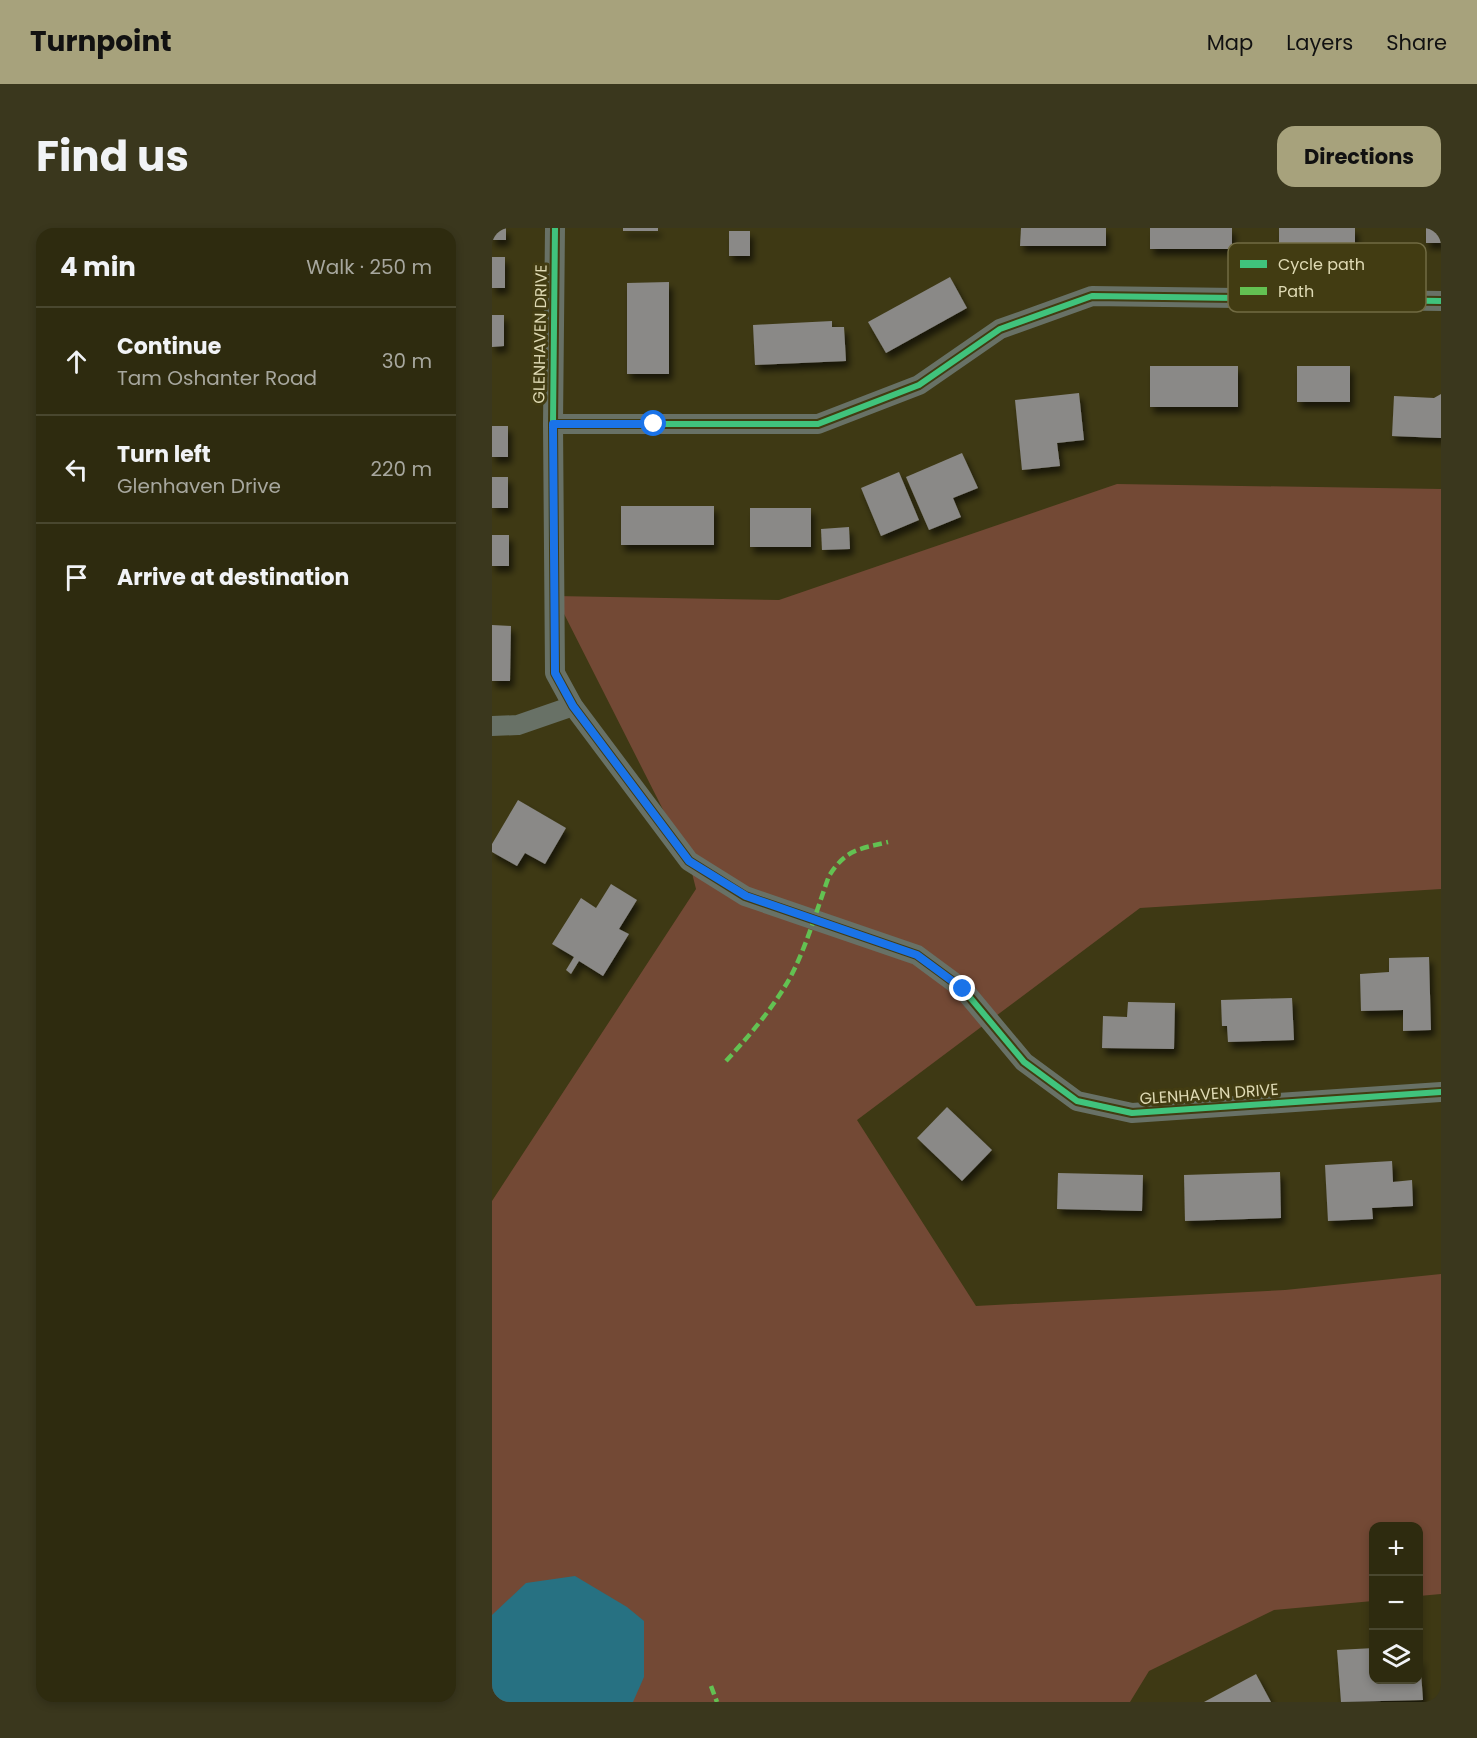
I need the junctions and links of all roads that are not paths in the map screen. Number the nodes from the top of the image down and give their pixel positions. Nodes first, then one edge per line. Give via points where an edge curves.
1 (555, 228) edge
2 (1228, 298) edge
3 (1426, 302) edge
4 (1441, 302) edge
5 (553, 424) junction
6 (573, 706) junction
7 (492, 726) edge
8 (1441, 1092) edge

1 - 5 street, GLENHAVEN DRIVE
2 - 5 street via 1092,296 1000,329 919,385 818,424
3 - 4 street
5 - 6 street, GLENHAVEN DRIVE via 555,673
6 - 7 street via 518,725
6 - 8 street, GLENHAVEN DRIVE via 689,861 746,896 917,955 963,989 1024,1062 1077,1101 1132,1113

